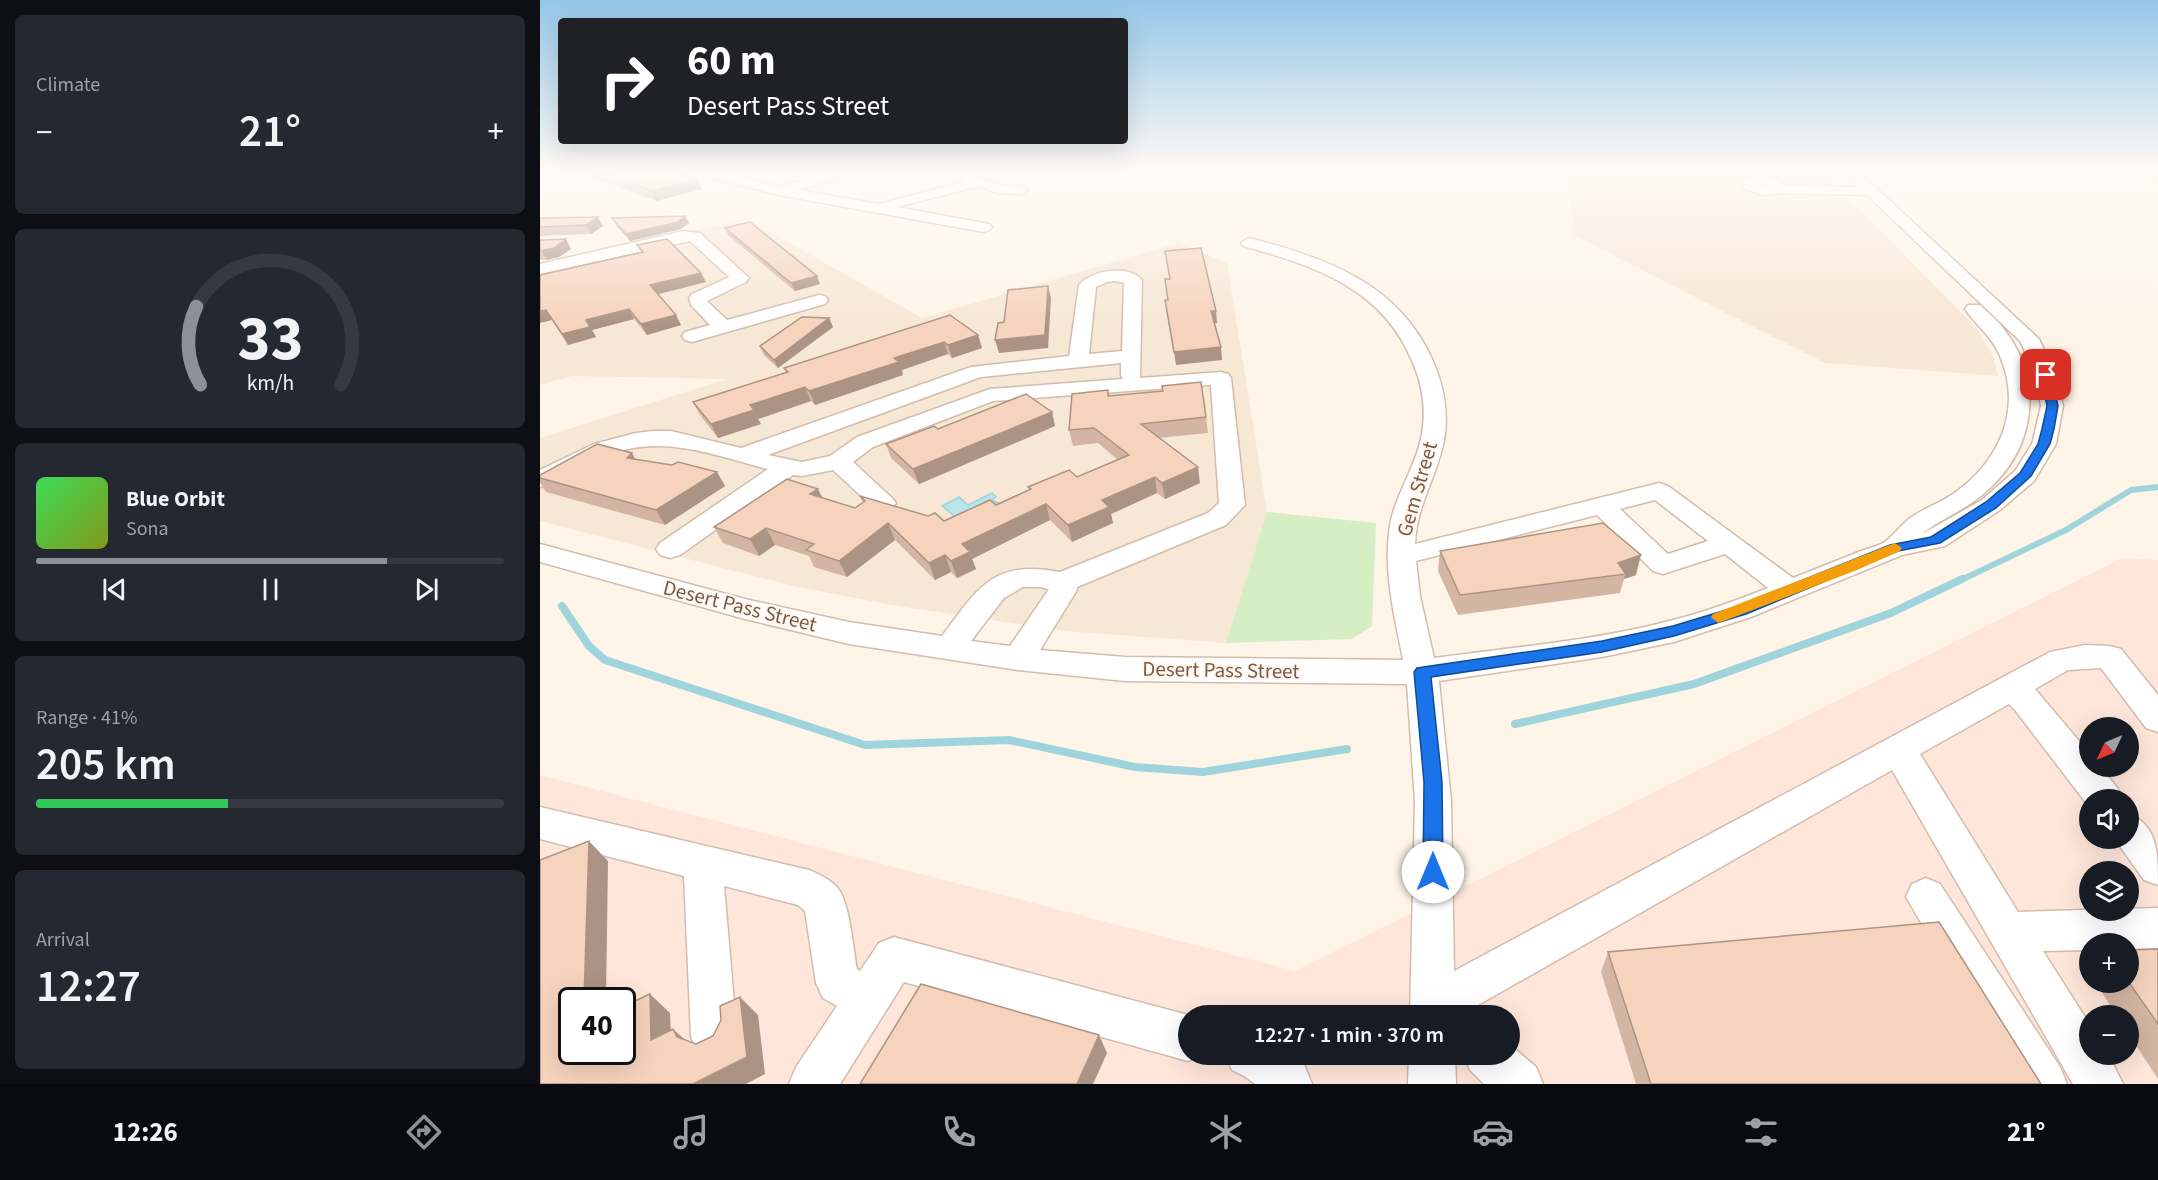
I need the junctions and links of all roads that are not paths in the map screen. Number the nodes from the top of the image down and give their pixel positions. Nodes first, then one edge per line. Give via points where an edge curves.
1 (970, 224) edge
2 (1894, 224) edge
3 (1900, 224) edge
4 (984, 226) dead end
5 (584, 242) dead end
6 (1249, 243) dead end
7 (617, 246) junction
8 (540, 269) edge
9 (540, 278) edge
10 (819, 300) dead end
11 (723, 327) junction
12 (1996, 331) junction
13 (2022, 332) junction
14 (692, 336) dead end
15 (1131, 356) junction
16 (1078, 361) junction
17 (1131, 385) junction
18 (742, 456) junction
19 (838, 462) junction
20 (788, 467) junction
21 (540, 480) edge
22 (883, 503) edge
23 (1603, 506) junction
24 (1729, 544) junction
25 (1895, 548) junction
26 (670, 549) dead end
27 (1401, 556) junction
28 (548, 564) edge
29 (1062, 582) junction
30 (1791, 591) junction
31 (949, 649) junction
32 (1018, 659) junction
33 (1422, 672) junction
34 (2011, 688) junction
35 (2158, 719) edge
36 (1899, 750) junction
37 (2096, 789) edge
38 (540, 823) edge
39 (2139, 844) edge
40 (703, 863) junction
41 (2158, 867) edge
42 (1926, 897) dead end
43 (2158, 928) edge
44 (2008, 932) junction
45 (867, 997) junction
46 (1436, 1005) edge
47 (1448, 1005) edge
48 (1178, 1035) edge
49 (714, 1037) edge
50 (1268, 1065) edge
51 (1432, 1065) edge
52 (1498, 1065) edge
53 (813, 1084) edge
54 (1288, 1084) edge
55 (1432, 1084) edge
56 (1519, 1084) edge
57 (2043, 1084) edge
58 (2099, 1084) edge

1 - 4 street
2 - 12 street, Desert Pass Street
3 - 13 street, Desert Pass Street
5 - 7 street
6 - 27 street, Gem Street via 1312,260 1367,288 1404,326 1421,356 1433,392 1433,438 1408,508
7 - 8 street
7 - 9 street via 623,258
7 - 11 street via 690,235 740,279 698,298
10 - 11 street
11 - 14 street
12 - 13 street
12 - 25 street, Desert Pass Street via 2014,364 2020,385 2020,417 2014,440 2000,464 1963,499 1915,526
13 - 25 street, Desert Pass Street via 2046,375 2052,406 2044,444 2025,476 1991,505 1935,540
15 - 16 street
15 - 16 street via 1133,280 1111,276 1088,285
15 - 17 street
16 - 18 street via 978,371
17 - 19 street via 990,395 864,442
17 - 29 street via 1221,378 1233,505 1217,519
18 - 20 street
18 - 21 street via 652,436 593,452
19 - 20 street via 802,469
19 - 22 street
20 - 26 street
23 - 24 street via 1659,492
23 - 24 street via 1663,565
23 - 27 street
24 - 30 street
25 - 30 street, Desert Pass Street
27 - 33 street, Gem Street via 1406,610
28 - 31 street, Desert Pass Street via 849,633
29 - 31 street via 1041,575 1016,578 1000,585 986,597
29 - 32 street via 1063,590
30 - 33 street, Desert Pass Street via 1674,631 1602,646
31 - 32 street, Desert Pass Street
32 - 33 street, Desert Pass Street via 1125,669
33 - 46 street, Gem Street via 1433,782
34 - 35 street via 2061,660 2110,657
34 - 36 street
34 - 37 street via 2027,701
36 - 44 street
36 - 47 street
38 - 40 street
39 - 41 street
40 - 45 street via 809,889 824,902 838,983
40 - 49 street
42 - 57 street
43 - 44 street
44 - 58 street
45 - 48 street via 894,958
45 - 53 street
50 - 54 street
51 - 55 street
52 - 56 street

